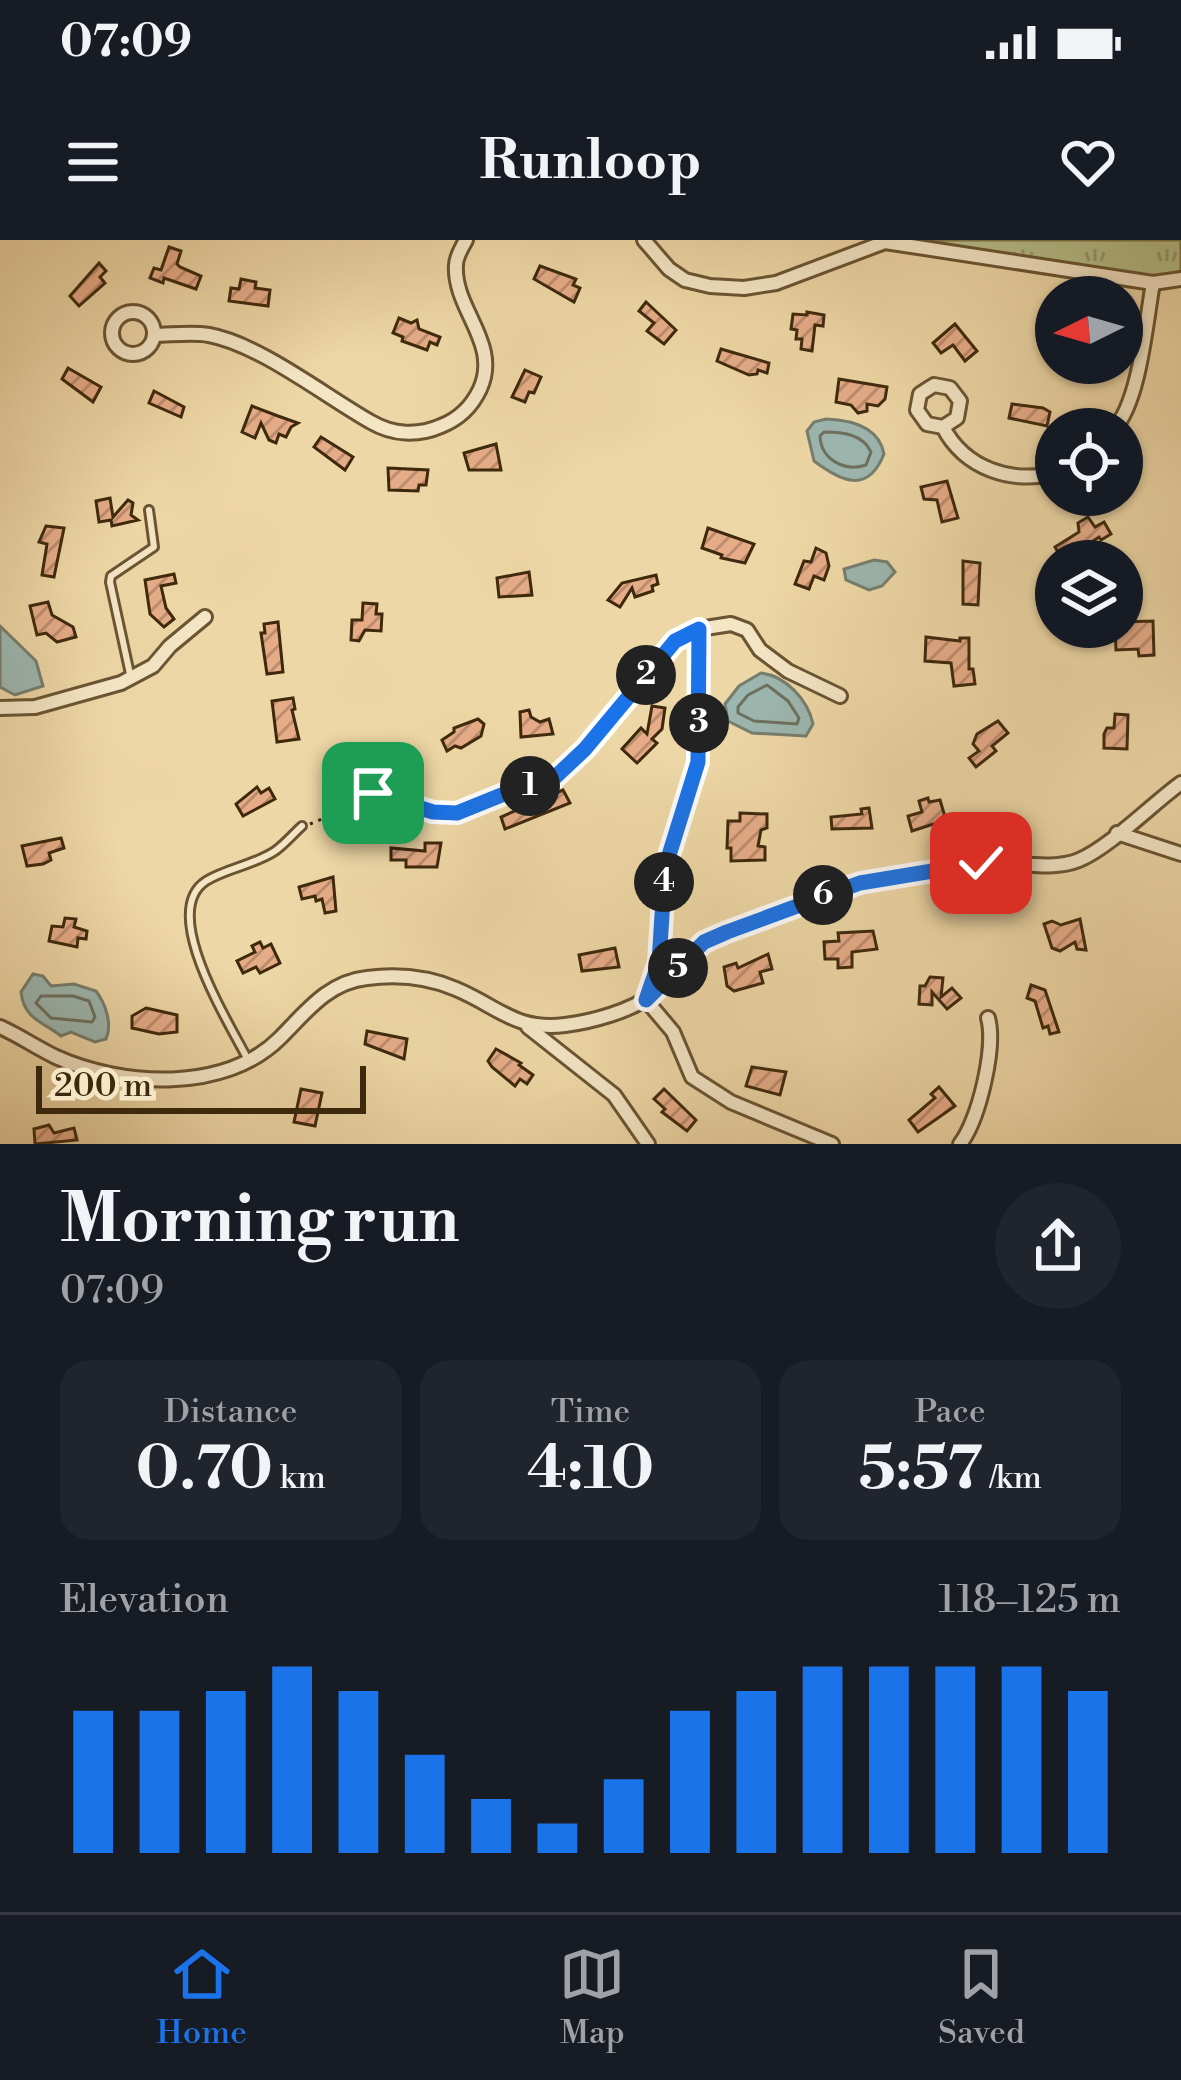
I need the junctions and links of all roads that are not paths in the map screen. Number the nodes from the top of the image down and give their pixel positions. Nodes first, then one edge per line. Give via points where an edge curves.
1 (466, 240) edge
2 (644, 240) edge
3 (1181, 279) edge
4 (1153, 283) junction
5 (154, 335) dead end
6 (1125, 408) edge
7 (943, 427) dead end
8 (1035, 478) edge
9 (149, 510) dead end
10 (205, 617) dead end
11 (699, 629) junction
12 (131, 678) junction
13 (840, 696) dead end
14 (0, 708) edge
15 (1181, 783) edge
16 (360, 801) road end
17 (302, 826) road end
18 (1117, 832) junction
19 (1181, 854) edge
20 (646, 1000) junction
21 (988, 1018) dead end
22 (527, 1026) junction
23 (0, 1028) edge
24 (248, 1060) junction
25 (648, 1144) edge
26 (832, 1144) edge
27 (960, 1144) edge

1 - 5 street via 456,265 486,357 484,381 458,418 439,428 383,429 228,340
2 - 4 street via 669,269 710,286 776,283 886,242
3 - 4 street
4 - 6 street
7 - 8 street via 963,455 1001,474
9 - 12 lane via 154,547 110,582
10 - 12 street
11 - 13 street via 747,630 788,670
11 - 16 street via 675,641 551,781 457,813 386,794
11 - 20 street via 698,762 665,868 659,962
12 - 14 street via 35,707
15 - 18 street
17 - 24 lane via 272,853 201,884 190,903 201,967
18 - 19 street
18 - 20 street via 1062,866 981,863 860,883 799,903 704,942
20 - 22 street via 569,1024
20 - 26 street via 673,1032 692,1077
21 - 27 street via 993,1034 974,1125
22 - 24 street via 425,978 367,978 328,992
22 - 25 street via 614,1095
23 - 24 street via 124,1078 177,1078

